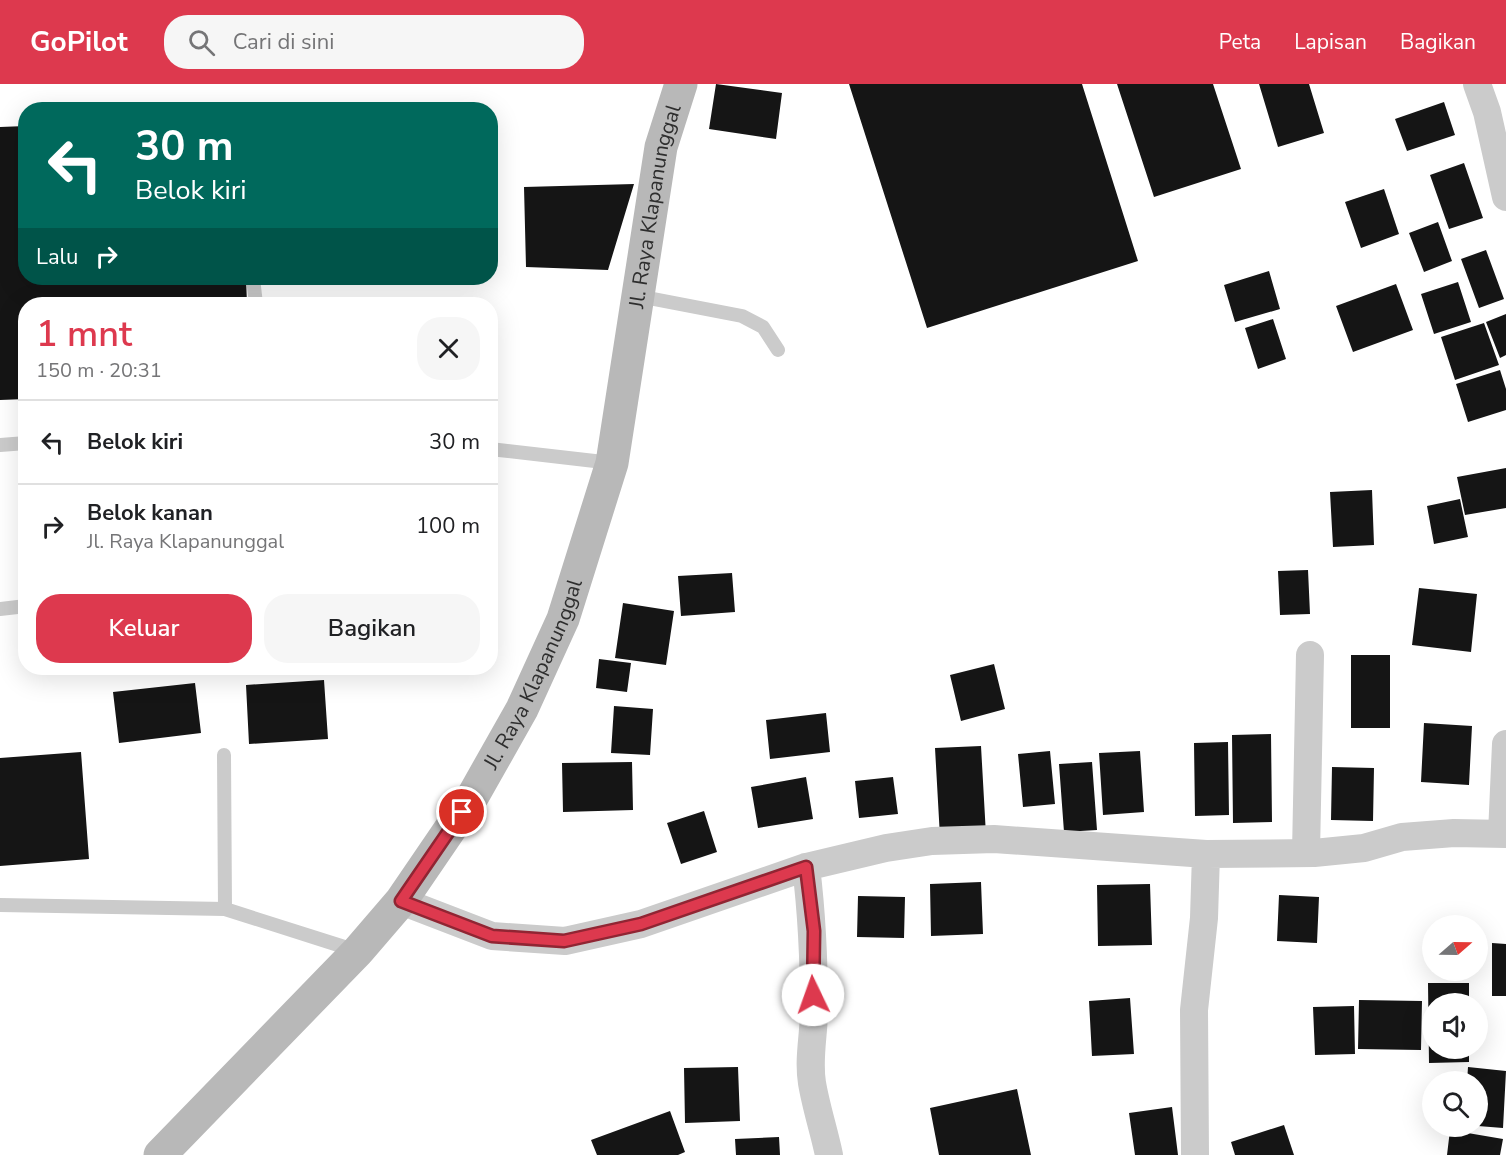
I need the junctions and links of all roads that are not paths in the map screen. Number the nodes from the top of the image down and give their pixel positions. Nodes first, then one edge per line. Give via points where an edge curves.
1 (681, 84) edge
2 (1477, 84) edge
3 (1506, 197) edge
4 (636, 295) junction
5 (778, 350) dead end
6 (18, 443) edge
7 (0, 444) edge
8 (498, 450) edge
9 (612, 463) junction
10 (18, 607) edge
11 (0, 609) edge
12 (1310, 655) dead end
13 (1506, 744) edge
14 (224, 755) dead end
15 (1504, 834) edge
16 (1306, 853) junction
17 (1206, 854) junction
18 (806, 867) junction
19 (401, 901) junction
20 (0, 905) edge
21 (225, 909) junction
22 (358, 951) junction
23 (159, 1155) edge
24 (829, 1155) edge
25 (1195, 1155) edge

1 - 4 street, Jl. Raya Klapanunggal via 661,147
2 - 3 street
4 - 5 lane via 742,316 763,327
4 - 9 street, Jl. Raya Klapanunggal
6 - 7 lane
8 - 9 lane
9 - 19 street, Jl. Raya Klapanunggal via 563,619 522,709 474,794
10 - 11 lane
12 - 16 street
13 - 15 street
14 - 21 lane
15 - 16 street via 1402,837 1364,848
16 - 17 street
17 - 18 street via 994,839 932,841
17 - 25 street via 1194,1010
18 - 19 street via 641,924 564,941 492,936
18 - 24 street via 814,931 812,1083
19 - 22 street, Jl. Raya Klapanunggal
20 - 21 lane
21 - 22 lane
22 - 23 street, Jl. Raya Klapanunggal

